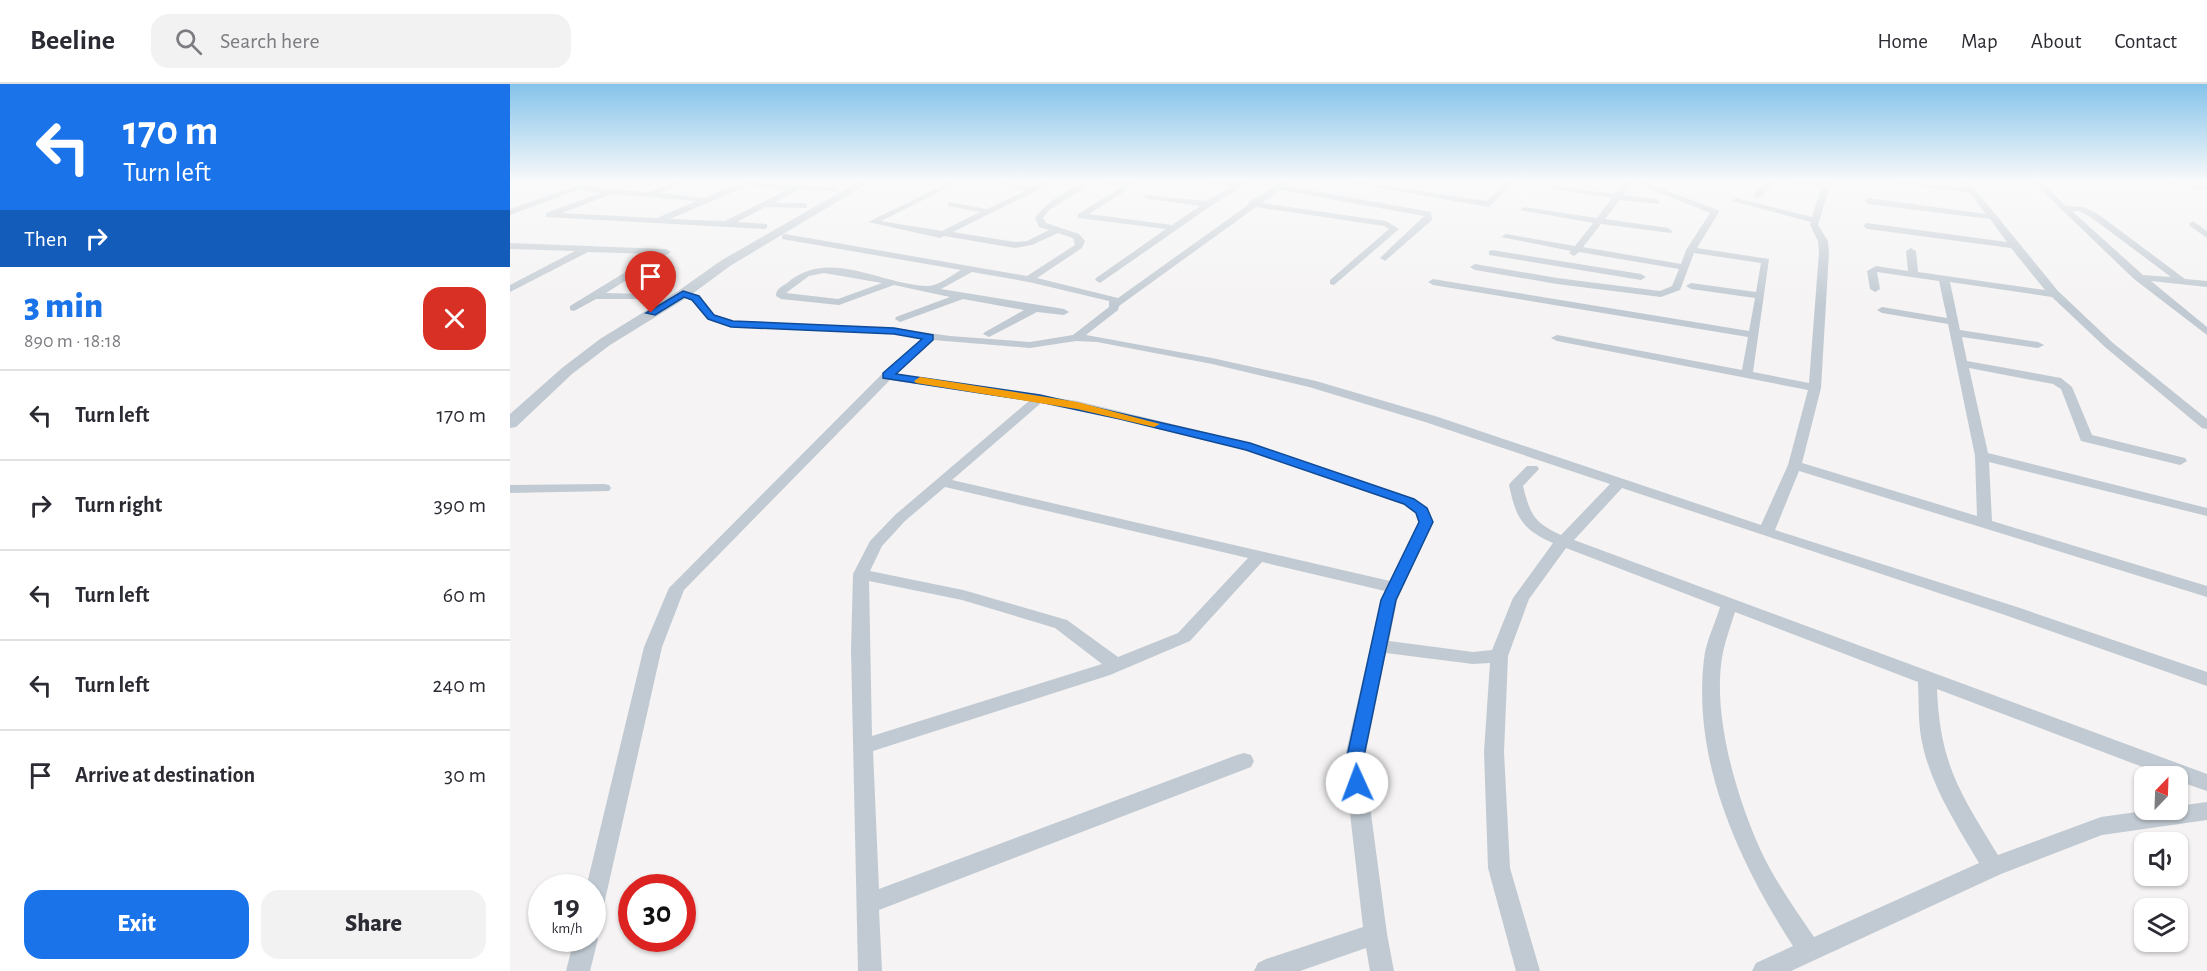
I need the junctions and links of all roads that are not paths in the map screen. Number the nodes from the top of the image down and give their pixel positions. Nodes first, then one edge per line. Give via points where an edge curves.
1 (704, 223) edge
2 (794, 223) edge
3 (879, 223) edge
4 (965, 223) edge
5 (1041, 223) edge
6 (1139, 223) edge
7 (1181, 223) edge
8 (1226, 223) edge
9 (1382, 223) edge
10 (1423, 223) edge
11 (1596, 223) edge
12 (1620, 223) edge
13 (1708, 223) edge
14 (1814, 223) edge
15 (1997, 223) edge
16 (2080, 223) edge
17 (2105, 223) edge
18 (725, 224) joint
19 (2193, 224) dead end
20 (764, 226) dead end
21 (1867, 226) dead end
22 (1175, 228) junction
23 (1057, 230) junction
24 (1668, 231) dead end
25 (2207, 234) edge
26 (940, 235) junction
27 (785, 237) dead end
28 (1506, 237) dead end
29 (2012, 245) junction
30 (510, 246) edge
31 (588, 248) junction
32 (1578, 248) junction
33 (1691, 249) junction
34 (1911, 251) dead end
35 (1492, 253) dead end
36 (1385, 258) dead end
37 (1566, 265) junction
38 (1475, 267) dead end
39 (1684, 267) junction
40 (971, 269) junction
41 (1913, 275) junction
42 (1641, 277) dead end
43 (2138, 277) junction
44 (1029, 279) junction
45 (1944, 279) junction
46 (1100, 280) dead end
47 (1557, 281) junction
48 (2182, 281) junction
49 (894, 282) junction
50 (1334, 282) dead end
51 (1433, 282) dead end
52 (2207, 284) edge
53 (1691, 286) dead end
54 (510, 289) edge
55 (933, 289) junction
56 (1875, 290) dead end
57 (683, 294) junction
58 (2054, 294) junction
59 (593, 296) junction
60 (964, 296) junction
61 (1760, 296) junction
62 (643, 297) dead end
63 (1116, 304) junction
64 (574, 308) dead end
65 (1034, 309) junction
66 (1882, 310) dead end
67 (1064, 312) dead end
68 (900, 319) dead end
69 (1956, 327) junction
70 (2207, 332) edge
71 (989, 334) dead end
72 (1753, 335) junction
73 (930, 337) junction
74 (1076, 338) junction
75 (1557, 338) dead end
76 (2038, 345) dead end
77 (1964, 364) junction
78 (1747, 374) junction
79 (887, 376) junction
80 (1815, 388) junction
81 (1040, 398) junction
82 (510, 423) edge
83 (2207, 425) edge
84 (1982, 456) junction
85 (2180, 461) dead end
86 (1795, 465) junction
87 (1532, 469) dead end
88 (941, 482) junction
89 (1619, 483) junction
90 (510, 489) edge
91 (604, 489) dead end
92 (2207, 512) edge
93 (1985, 524) junction
94 (1766, 532) junction
95 (1564, 542) junction
96 (1259, 556) junction
97 (861, 574) junction
98 (1394, 587) junction
99 (2207, 592) edge
100 (1729, 606) junction
101 (1379, 646) junction
102 (1499, 656) junction
103 (1116, 665) junction
104 (1927, 678) junction
105 (2207, 679) edge
106 (864, 746) junction
107 (1244, 761) dead end
108 (2207, 783) edge
109 (2207, 811) edge
110 (1994, 867) junction
111 (600, 874) edge
112 (870, 903) junction
113 (1375, 934) junction
114 (1809, 950) junction
115 (583, 952) edge
116 (578, 971) edge
117 (870, 971) edge
118 (1266, 971) edge
119 (1382, 971) edge
120 (1528, 971) edge
121 (1764, 971) edge

1 - 18 street
2 - 57 street via 726,263
3 - 26 street
4 - 26 street
5 - 23 street
6 - 22 street
7 - 22 street
8 - 63 street
9 - 50 street via 1395,229
10 - 36 street
11 - 32 street
12 - 24 street
13 - 33 street
14 - 80 street via 1824,252
15 - 29 street
16 - 43 street
17 - 48 street
18 - 20 street
19 - 25 street
21 - 29 street
22 - 46 street
23 - 26 street via 1015,245
23 - 44 street via 1076,236 1079,246
27 - 40 street
28 - 32 street
29 - 58 street
30 - 31 street
31 - 54 street
31 - 59 street via 666,252
32 - 37 street
32 - 39 street
33 - 39 street
33 - 61 street via 1766,261
34 - 41 street
35 - 37 street
37 - 42 street
37 - 47 street
38 - 47 street
39 - 47 street via 1676,288 1661,294
40 - 44 street
40 - 55 street
41 - 45 street
41 - 56 street via 1873,270
43 - 48 street
43 - 70 street
44 - 63 street via 1107,296
45 - 58 street
45 - 69 street
48 - 52 street
49 - 49 street via 839,302 781,296 781,292 813,271
49 - 55 street
51 - 72 street
53 - 61 street
55 - 60 street
57 - 73 street via 695,298 711,317 731,324 894,331
57 - 82 street via 589,353
58 - 83 street
59 - 62 street
59 - 64 street
60 - 65 street
60 - 68 street
61 - 72 street
63 - 74 street
65 - 67 street
65 - 71 street
66 - 69 street
69 - 76 street
69 - 77 street
72 - 78 street
73 - 74 street via 1030,345
73 - 79 street
74 - 89 street via 1124,343 1312,384
75 - 78 street
77 - 84 street
77 - 85 street via 2057,381 2066,387 2085,438
78 - 80 street
79 - 81 street
79 - 111 street via 676,588 653,647
80 - 86 street
81 - 88 street
81 - 98 street via 1250,447 1409,501 1422,511 1426,522
84 - 92 street
84 - 93 street
86 - 93 street
86 - 94 street
87 - 95 street via 1516,485 1521,508 1537,530
88 - 96 street
88 - 97 street via 875,544
89 - 94 street
89 - 95 street
90 - 91 street
93 - 99 street
94 - 105 street
95 - 100 street
95 - 102 street via 1521,598
96 - 98 street
96 - 103 street via 1184,637
97 - 103 street via 963,595 1061,624
97 - 106 street
98 - 101 street
100 - 104 street
100 - 114 street via 1713,657 1718,741 1732,800 1752,855
101 - 102 street via 1473,658
101 - 113 street via 1354,761
102 - 120 street via 1494,752 1499,868
103 - 106 street
104 - 108 street
104 - 110 street via 1931,739 1939,765
106 - 112 street
107 - 112 street
109 - 110 street via 2101,826
110 - 114 street
112 - 117 street
113 - 118 street
113 - 119 street
114 - 121 street
115 - 116 street

